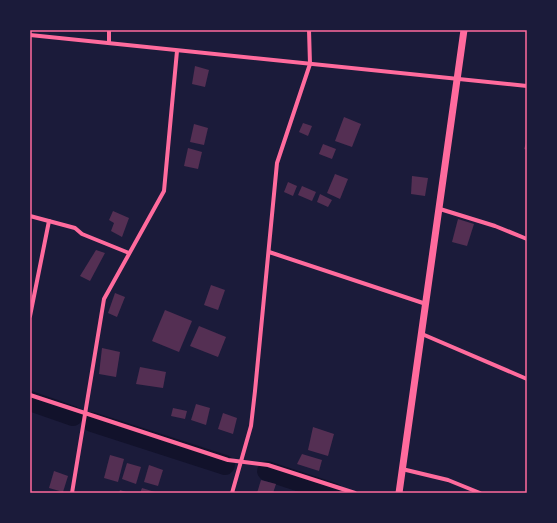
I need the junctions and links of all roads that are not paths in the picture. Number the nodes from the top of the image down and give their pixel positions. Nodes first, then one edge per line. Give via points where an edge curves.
1 (109, 30) edge
2 (310, 30) edge
3 (464, 30) edge
4 (30, 35) edge
5 (109, 42) junction
6 (176, 51) junction
7 (310, 64) junction
8 (458, 79) junction
9 (527, 86) edge
10 (440, 209) junction
11 (30, 216) edge
12 (49, 221) junction
13 (527, 239) edge
14 (269, 252) junction
15 (129, 253) junction
16 (426, 304) junction
17 (30, 316) edge
18 (422, 334) junction
19 (527, 379) edge
20 (30, 395) edge
21 (85, 413) junction
22 (241, 462) junction
23 (402, 469) junction
24 (72, 493) edge
25 (232, 493) edge
26 (356, 493) edge
27 (399, 493) edge
28 (480, 493) edge

1 - 5 street
2 - 7 street
3 - 8 street
4 - 5 street
5 - 6 street
6 - 7 street
6 - 15 street via 164,191
7 - 8 street
7 - 14 street via 277,163
8 - 9 street
8 - 10 street
10 - 13 street
10 - 16 street
11 - 12 street
12 - 15 street via 75,228 82,234
12 - 17 street
14 - 16 street
14 - 22 street via 256,391 251,426
15 - 21 street via 104,299
16 - 18 street
18 - 19 street
18 - 23 street
20 - 21 street
21 - 22 street
21 - 24 street
22 - 25 street
22 - 26 street via 268,465
23 - 27 street
23 - 28 street via 448,480

